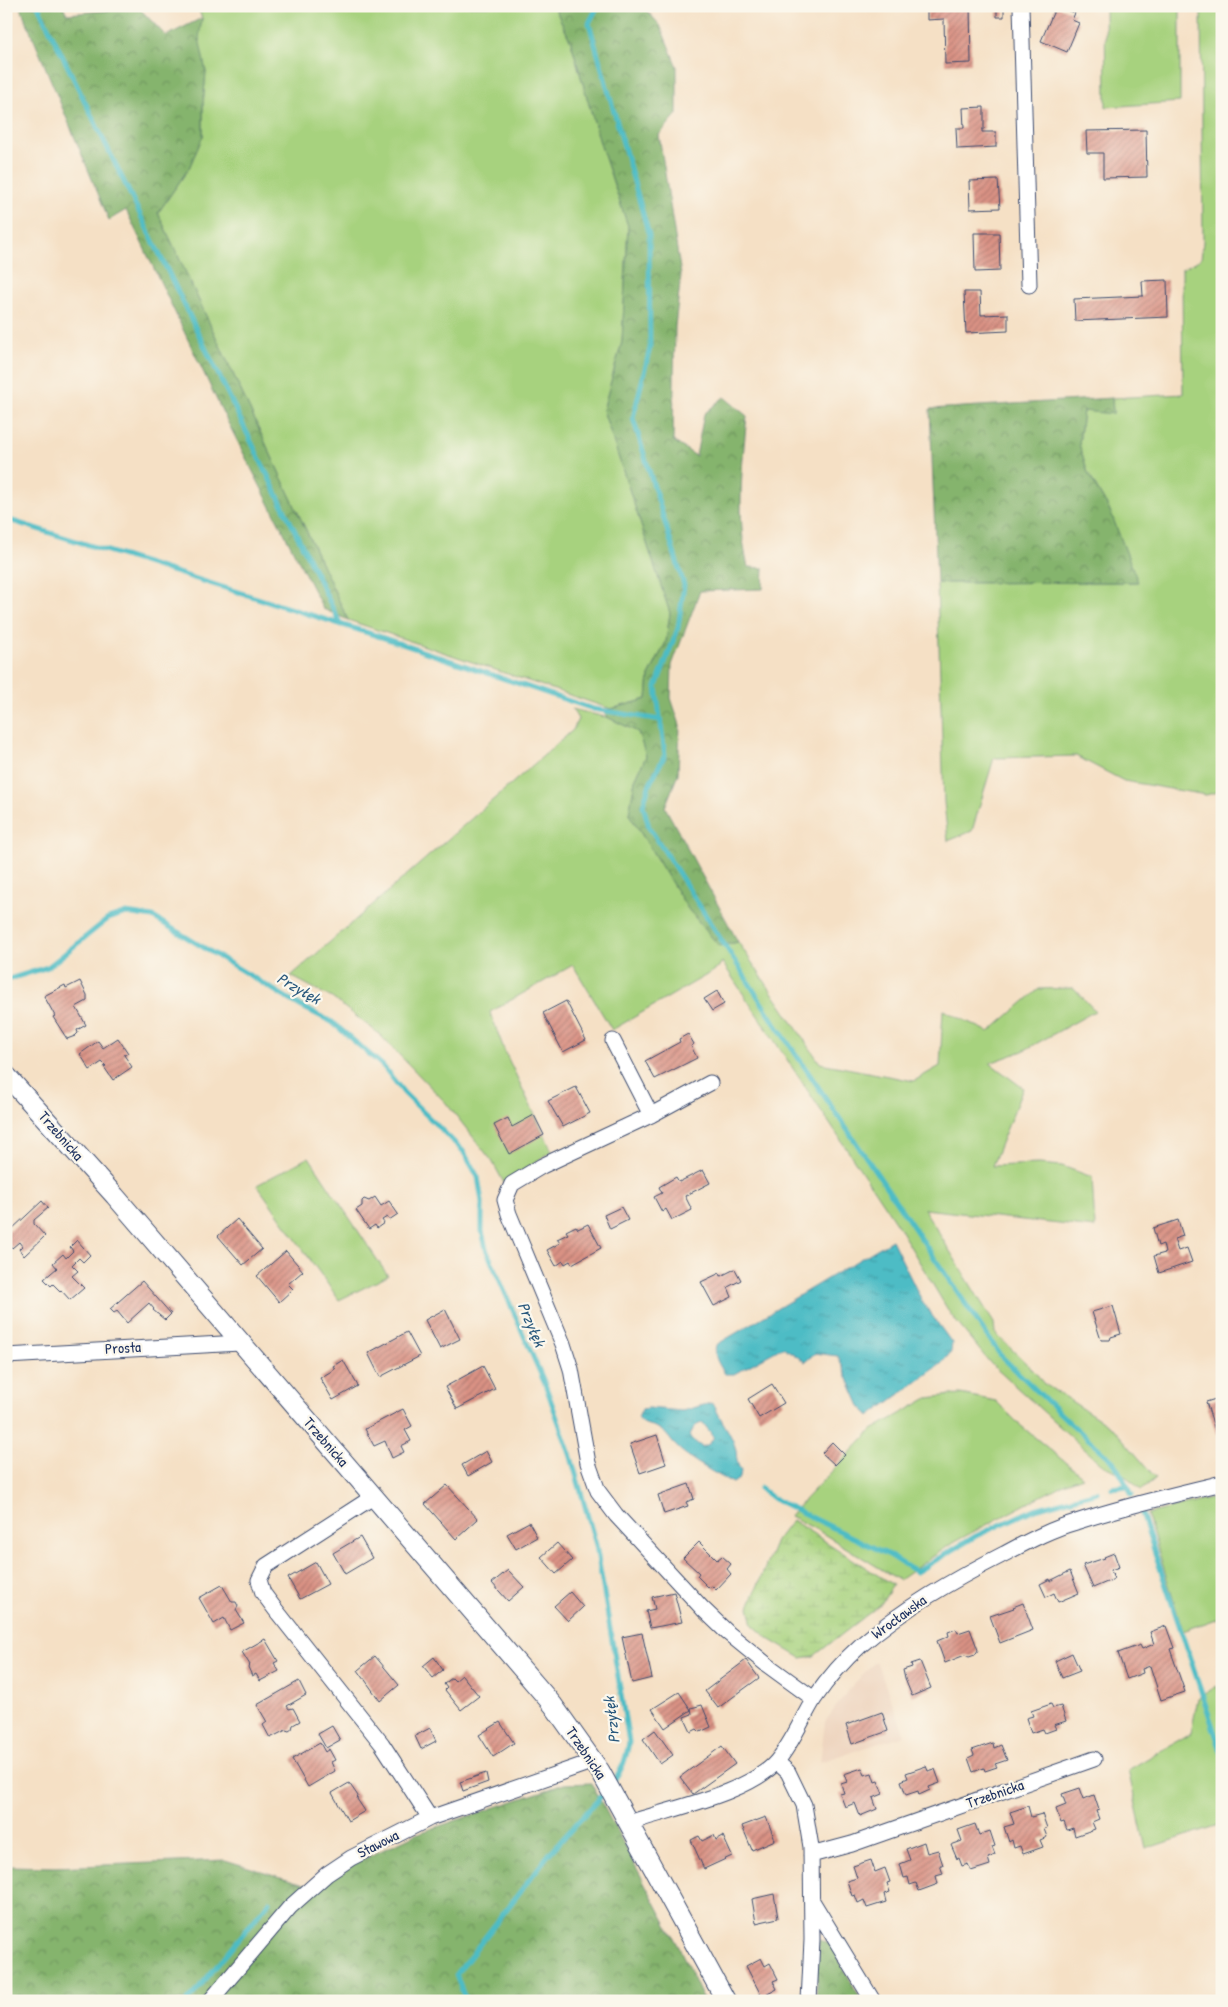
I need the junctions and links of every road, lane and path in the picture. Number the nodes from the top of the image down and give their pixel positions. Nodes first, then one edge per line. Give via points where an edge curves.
1 (1021, 6) edge
2 (1029, 285) dead end
3 (613, 1041) dead end
4 (6, 1075) edge
5 (710, 1083) dead end
6 (651, 1115) junction
7 (240, 1342) junction
8 (6, 1356) edge
9 (1222, 1483) edge
10 (373, 1497) junction
11 (814, 1700) junction
12 (1094, 1759) dead end
13 (777, 1762) junction
14 (597, 1766) junction
15 (430, 1818) junction
16 (629, 1823) junction
17 (811, 1856) junction
18 (811, 1900) junction
19 (210, 2001) edge
20 (726, 2001) edge
21 (809, 2001) edge
22 (873, 2001) edge

1 - 2 street
3 - 6 street
4 - 7 street, Trzebnicka
5 - 6 street
6 - 11 street via 542,1166 512,1184 505,1200 571,1369 588,1463 598,1491 616,1515 703,1609 728,1633
7 - 8 street, Prosta
7 - 10 street, Trzebnicka
9 - 11 street, Wrocławska via 1074,1522 958,1577 901,1614 860,1646 836,1670
10 - 14 street, Trzebnicka via 553,1704
10 - 15 street via 266,1566 259,1580 263,1593 382,1744
11 - 13 street, Wrocławska
12 - 17 street, Trzebnicka
13 - 16 street, Wrocławska via 743,1784
13 - 17 street via 788,1772 804,1805
14 - 15 street, Stawowa
14 - 16 street, Trzebnicka
15 - 19 street, Stawowa via 351,1858 308,1890
16 - 20 street, Trzebnicka
17 - 18 street
18 - 21 street
18 - 22 street

